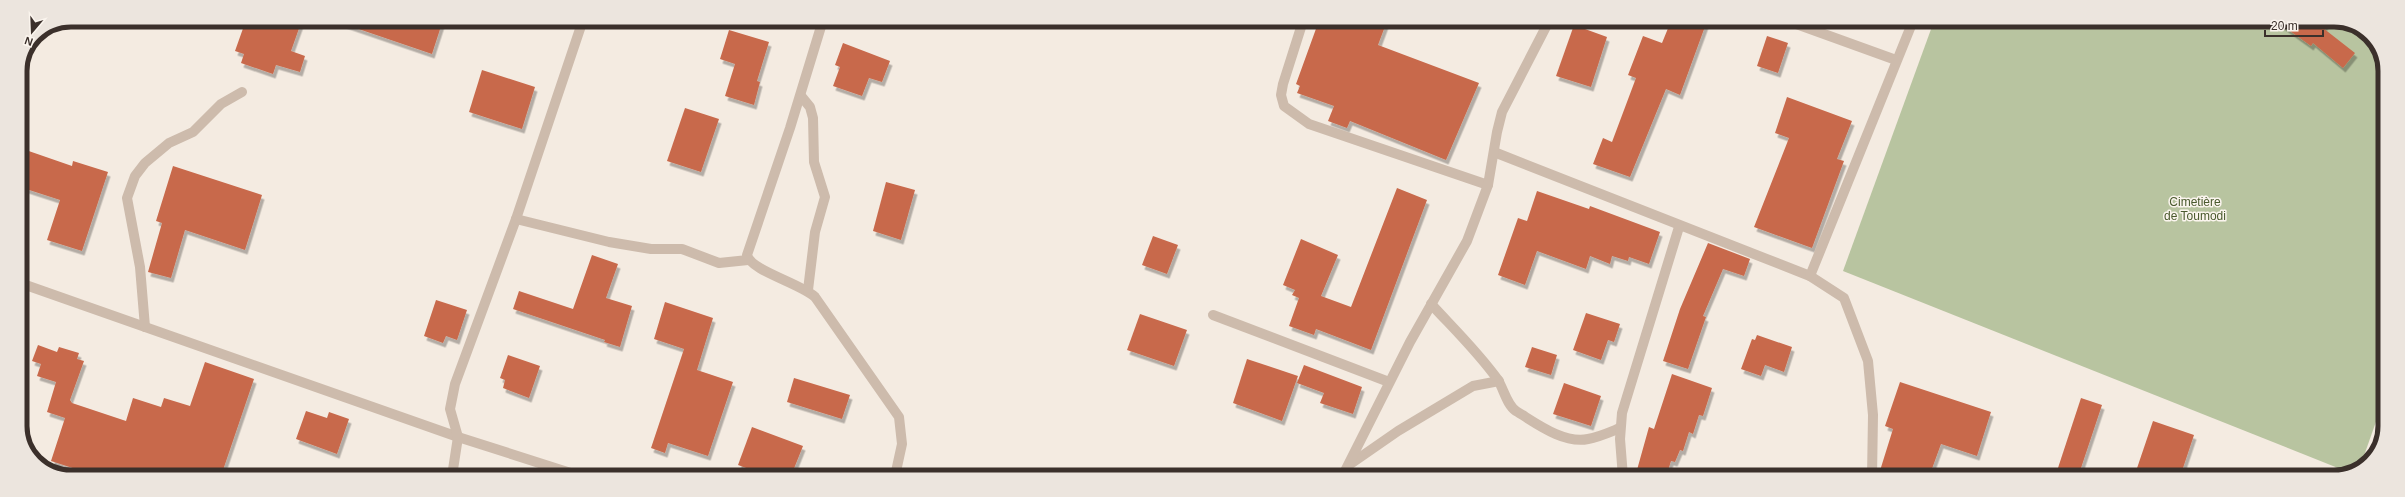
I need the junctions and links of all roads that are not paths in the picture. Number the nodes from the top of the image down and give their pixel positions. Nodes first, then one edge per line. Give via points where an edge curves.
1 (580, 27) edge
2 (821, 27) edge
3 (1301, 27) edge
4 (1546, 27) edge
5 (1805, 27) edge
6 (1910, 27) edge
7 (1896, 60) junction
8 (242, 92) dead end
9 (801, 96) junction
10 (1494, 152) junction
11 (1488, 185) junction
12 (516, 219) junction
13 (1679, 227) junction
14 (748, 260) junction
15 (1810, 276) junction
16 (27, 285) edge
17 (808, 290) junction
18 (1431, 304) junction
19 (1213, 315) dead end
20 (145, 327) junction
21 (1389, 382) junction
22 (1499, 382) junction
23 (1620, 428) junction
24 (458, 436) junction
25 (1347, 466) junction
26 (453, 470) edge
27 (562, 470) edge
28 (896, 470) edge
29 (1345, 470) edge
30 (1623, 470) edge
31 (1872, 470) edge

1 - 12 street
2 - 9 street
3 - 11 street via 1283,84 1281,95 1284,106 1309,124
4 - 10 street via 1502,112
5 - 7 street
6 - 7 street
7 - 15 street
8 - 20 street via 221,104 193,132 168,143 145,163 129,190 127,198 140,266
9 - 14 street via 751,239
9 - 17 street via 810,107 813,118 814,162 825,197 815,232
10 - 11 street
10 - 13 street
11 - 18 street via 1467,241
12 - 14 street via 609,242 651,249 682,249 719,263
12 - 24 street via 456,384 450,409
13 - 15 street
13 - 23 street via 1622,413
14 - 17 street
15 - 31 street via 1844,298 1868,362 1873,415
16 - 20 street
17 - 28 street via 899,417 902,444
18 - 21 street
18 - 22 street
19 - 21 street
20 - 24 street
21 - 25 street
22 - 23 street via 1512,408 1556,433 1578,440
22 - 25 street via 1473,386 1418,418
23 - 30 street
24 - 26 street
24 - 27 street
25 - 29 street

